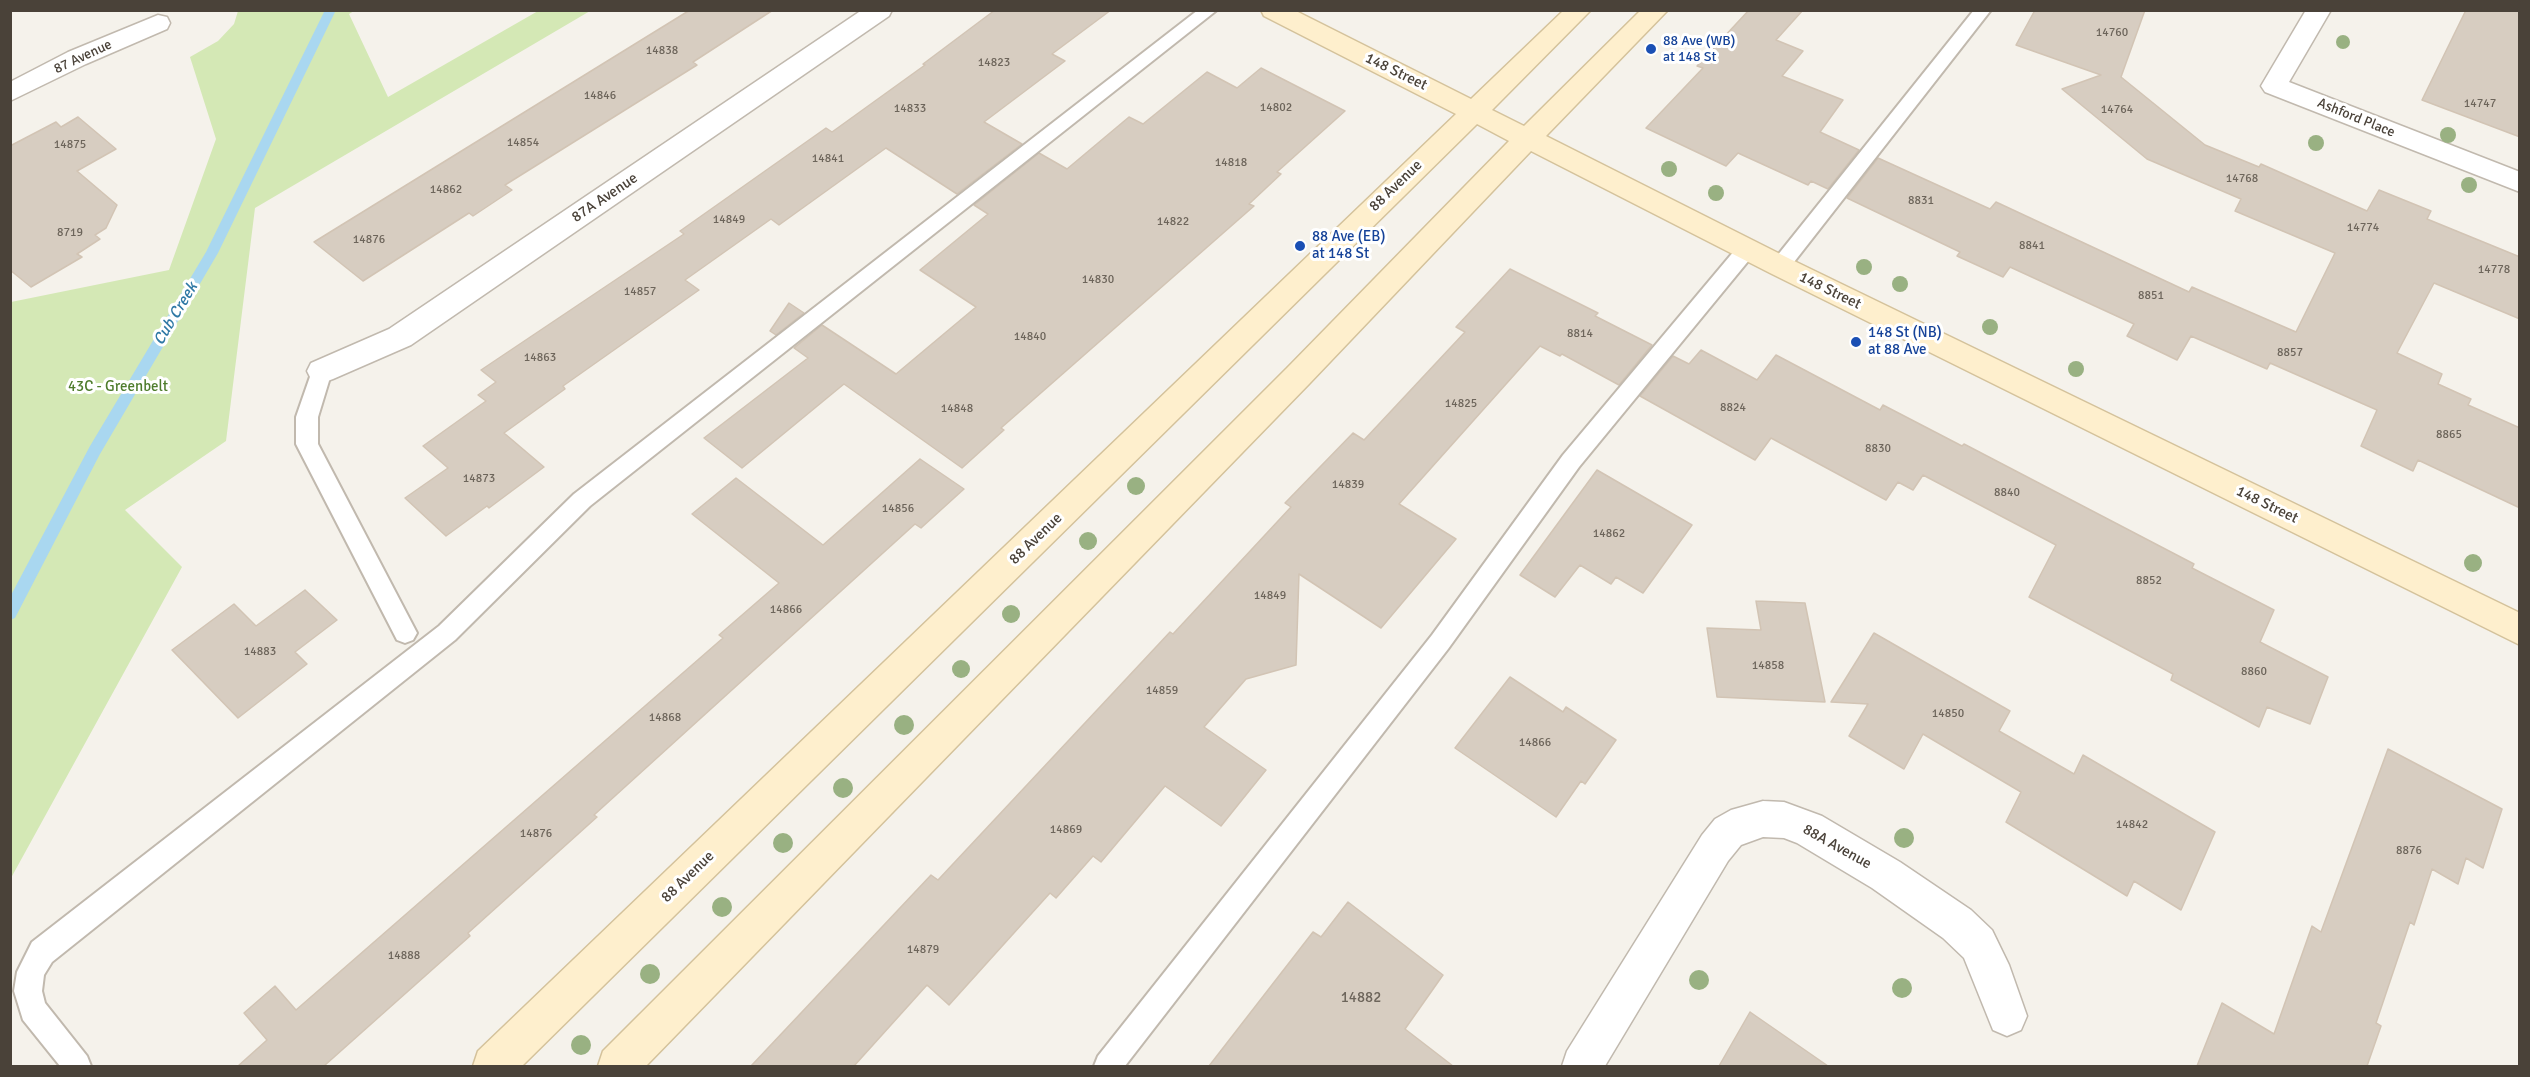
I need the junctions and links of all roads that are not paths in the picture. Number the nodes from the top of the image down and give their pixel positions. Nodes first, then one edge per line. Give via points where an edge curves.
1 (880, 10) edge
2 (1209, 10) edge
3 (1273, 10) edge
4 (1579, 10) edge
5 (1656, 10) edge
6 (1983, 10) edge
7 (2319, 10) edge
8 (158, 23) dead end
9 (10, 93) edge
10 (1473, 111) junction
11 (1528, 138) junction
12 (2520, 183) edge
13 (1747, 249) junction
14 (1780, 266) junction
15 (322, 370) joint
16 (2520, 630) edge
17 (405, 633) dead end
18 (2007, 1016) dead end
19 (77, 1066) edge
20 (493, 1066) edge
21 (618, 1066) edge
22 (1108, 1066) edge
23 (1582, 1066) edge

1 - 15 street, 87A Avenue via 400,337
2 - 19 lane via 582,500 447,633 42,952 31,972 28,991 33,1010
3 - 10 main road, 148 Street
4 - 10 main road, 88 Avenue
5 - 11 main road
6 - 14 lane
7 - 12 street, Ashford Place via 2274,86
8 - 9 street, 87 Avenue
10 - 11 main road, 148 Street
10 - 20 main road, 88 Avenue
11 - 13 main road, 148 Street
11 - 21 main road
13 - 14 main road, 148 Street
13 - 22 lane via 1571,461 1440,642
14 - 16 main road, 148 Street
15 - 17 lane via 307,417 307,444
18 - 23 street, 88A Avenue via 1978,944 1957,924 1886,874 1809,829 1784,820 1763,819 1744,822 1728,832 1715,848

